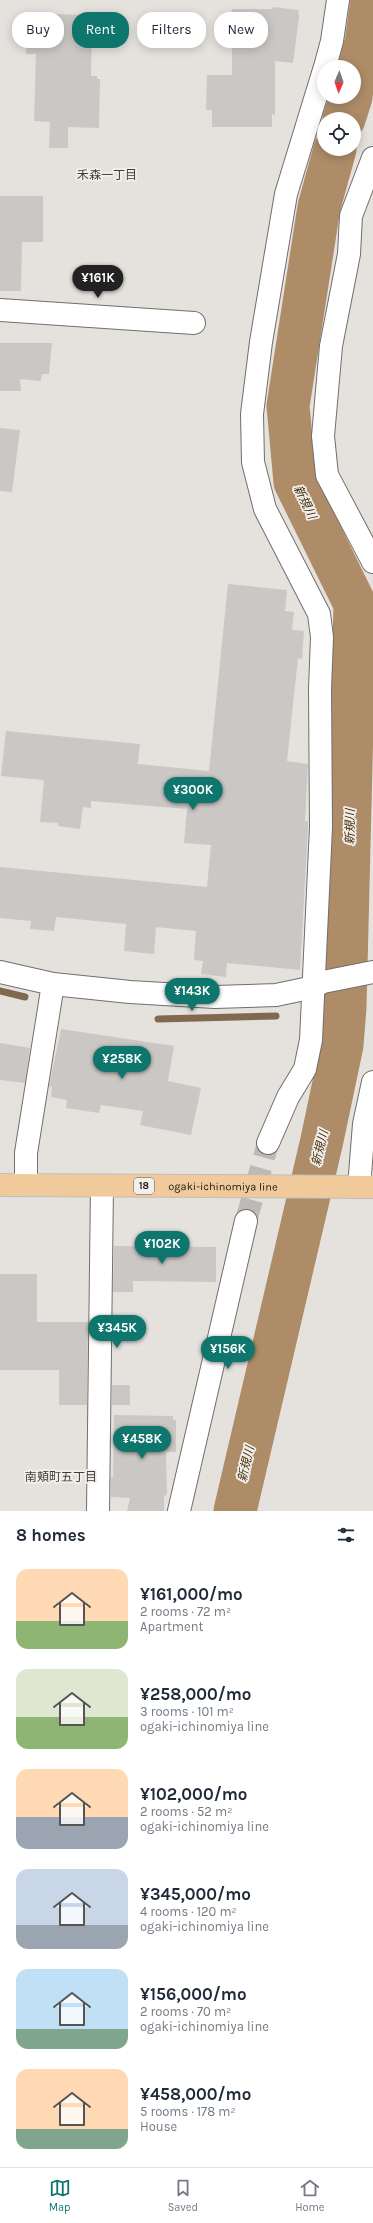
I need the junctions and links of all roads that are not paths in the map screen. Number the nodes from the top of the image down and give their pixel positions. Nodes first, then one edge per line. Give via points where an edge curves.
1 (338, 0) edge
2 (326, 60) edge
3 (317, 91) edge
4 (373, 158) edge
5 (0, 310) edge
6 (194, 323) dead end
7 (373, 562) edge
8 (0, 972) edge
9 (373, 972) edge
10 (53, 984) junction
11 (318, 984) junction
12 (373, 1082) edge
13 (268, 1143) tunnel mouth
14 (0, 1185) edge
15 (26, 1185) junction
16 (102, 1186) junction
17 (359, 1187) edge
18 (246, 1221) tunnel mouth
19 (98, 1511) edge
20 (179, 1511) edge

1 - 2 street
3 - 11 street via 286,194 261,342 252,414 253,462 265,509 319,614 322,637
4 - 7 street via 351,216 349,254 331,346 323,436 327,475
5 - 6 street
8 - 10 street
9 - 11 street
10 - 11 street via 215,997 276,995
10 - 15 street via 26,1153
11 - 13 street via 305,1069 288,1097
12 - 17 street via 364,1124
14 - 15 main road, ogaki-ichinomiya line / 18
15 - 16 main road, ogaki-ichinomiya line / 18
16 - 17 main road, ogaki-ichinomiya line / 18
16 - 19 street
18 - 20 street

